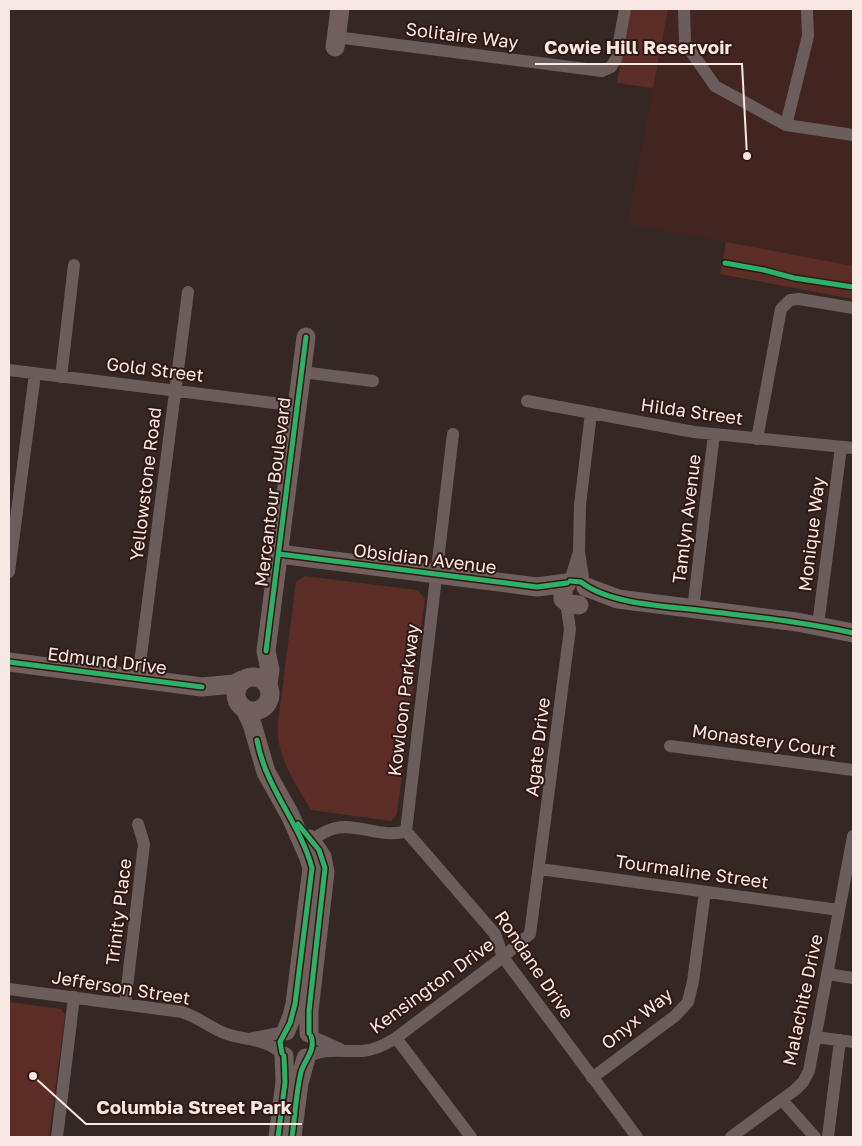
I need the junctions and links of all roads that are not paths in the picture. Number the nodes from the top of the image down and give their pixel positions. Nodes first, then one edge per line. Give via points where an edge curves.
1 (340, 9) edge
2 (626, 9) edge
3 (684, 9) edge
4 (807, 9) edge
5 (336, 42) joint
6 (786, 125) junction
7 (853, 135) edge
8 (74, 265) dead end
9 (188, 292) dead end
10 (853, 308) edge
11 (306, 337) dead end
12 (9, 370) edge
13 (302, 372) junction
14 (35, 374) junction
15 (61, 377) junction
16 (373, 381) dead end
17 (175, 390) junction
18 (527, 401) dead end
19 (298, 406) junction
20 (591, 413) junction
21 (453, 434) dead end
22 (714, 434) junction
23 (757, 439) junction
24 (847, 448) edge
25 (12, 520) edge
26 (279, 554) junction
27 (9, 572) edge
28 (436, 574) junction
29 (575, 593) junction
30 (693, 609) junction
31 (818, 626) junction
32 (853, 633) edge
33 (266, 651) junction
34 (9, 662) edge
35 (244, 679) junction
36 (138, 680) junction
37 (268, 685) junction
38 (202, 687) junction
39 (249, 706) junction
40 (670, 746) dead end
41 (853, 770) edge
42 (138, 824) dead end
43 (406, 831) junction
44 (853, 836) edge
45 (307, 843) junction
46 (540, 869) junction
47 (705, 892) junction
48 (839, 910) junction
49 (503, 957) junction
50 (827, 974) junction
51 (853, 978) edge
52 (9, 989) edge
53 (74, 997) junction
54 (125, 1004) junction
55 (286, 1032) junction
56 (310, 1035) junction
57 (815, 1037) junction
58 (253, 1038) junction
59 (396, 1038) junction
60 (840, 1040) junction
61 (853, 1042) edge
62 (342, 1050) junction
63 (283, 1054) junction
64 (307, 1057) junction
65 (592, 1078) junction
66 (782, 1100) junction
67 (57, 1137) edge
68 (278, 1137) edge
69 (292, 1137) edge
70 (470, 1137) edge
71 (637, 1137) edge
72 (732, 1137) edge
73 (815, 1137) edge
74 (828, 1137) edge

1 - 5 street
2 - 5 street, Solitaire Way via 616,59 602,71
3 - 6 street via 685,43 716,86
4 - 6 street via 808,36
6 - 7 street
8 - 15 street
9 - 17 street, Yellowstone Road
10 - 23 street via 799,299 790,300 781,309
11 - 13 street, Mercantour Boulevard
12 - 14 street, Gold Street
13 - 16 street
13 - 19 street, Mercantour Boulevard
14 - 15 street, Gold Street
14 - 25 street
15 - 17 street, Gold Street
17 - 19 street, Gold Street
17 - 36 street, Yellowstone Road
18 - 20 street, Hilda Street
19 - 26 street, Mercantour Boulevard
20 - 22 street, Hilda Street
20 - 29 street, Agate Drive via 580,492
21 - 28 street, Kowloon Parkway
22 - 23 street, Hilda Street
22 - 30 street, Tamlyn Avenue
23 - 24 street, Hilda Street
24 - 31 street, Monique Way
25 - 27 street
26 - 28 street, Obsidian Avenue
26 - 33 street, Mercantour Boulevard
28 - 29 street, Obsidian Avenue
28 - 43 street, Kowloon Parkway
29 - 30 street
29 - 46 street, Agate Drive
30 - 31 street
31 - 32 street
33 - 35 street, Mercantour Boulevard via 256,669
33 - 37 street, Mercantour Boulevard via 270,670
34 - 36 street, Edmund Drive
35 - 37 street via 261,678
35 - 38 street via 234,684
35 - 39 street via 236,693
36 - 38 street, Edmund Drive
37 - 39 street via 269,699
38 - 39 street
39 - 45 street via 266,772
40 - 41 street, Monastery Court
42 - 54 street, Trinity Place via 144,844
43 - 45 street via 395,834 341,827
43 - 49 street, Rondane Drive via 495,934
44 - 48 street, Malachite Drive
45 - 55 street via 312,871 295,1004
45 - 56 street via 322,857 326,872 309,1011
46 - 47 street, Tourmaline Street
46 - 49 street, Kensington Drive via 530,934
47 - 48 street, Tourmaline Street
47 - 65 street, Onyx Way via 688,1002 675,1016
48 - 50 street, Malachite Drive
49 - 59 street, Kensington Drive
49 - 65 street, Rondane Drive
50 - 51 street
50 - 57 street, Malachite Drive
52 - 53 street, Jefferson Street
53 - 54 street, Jefferson Street
53 - 67 street
54 - 58 street, Jefferson Street via 182,1012 229,1034
55 - 56 street via 297,1028
55 - 58 street, Jefferson Street
55 - 63 street via 280,1042
56 - 62 street, Kensington Drive
56 - 64 street via 313,1046
57 - 60 street
57 - 66 street, Malachite Drive via 803,1082
58 - 63 street, Jefferson Street
59 - 62 street, Kensington Drive via 368,1050
59 - 70 street
60 - 61 street
60 - 74 street
62 - 64 street, Kensington Drive
63 - 64 street via 292,1060
63 - 68 street via 285,1076
64 - 69 street via 299,1083
65 - 71 street, Rondane Drive
66 - 72 street, Malachite Drive
66 - 73 street

